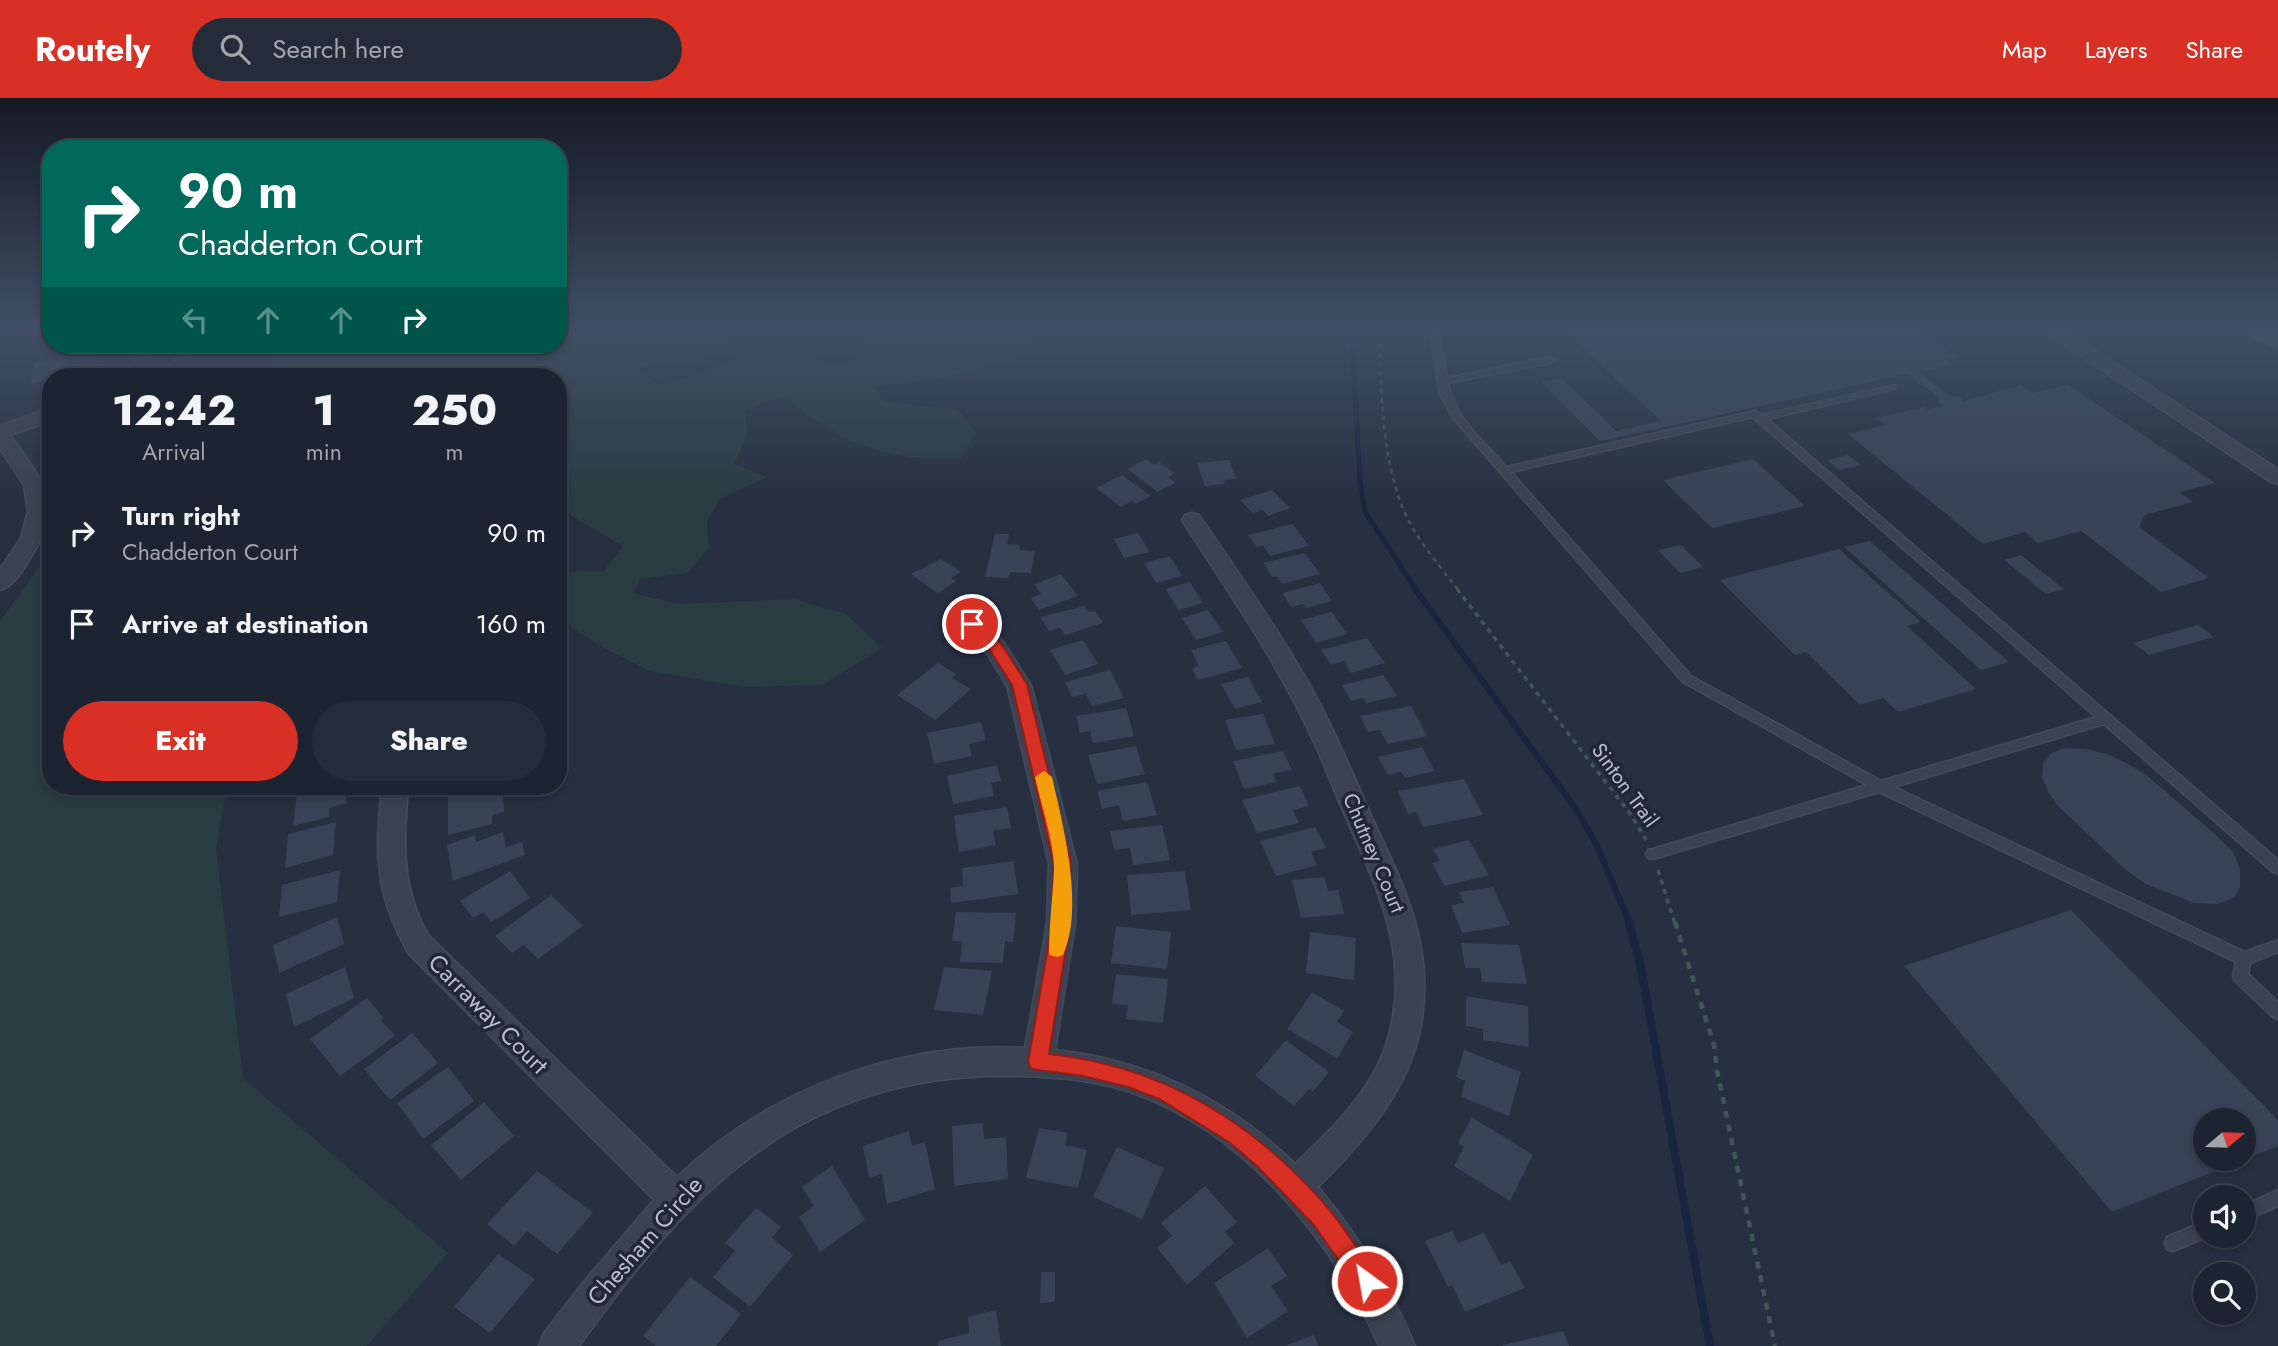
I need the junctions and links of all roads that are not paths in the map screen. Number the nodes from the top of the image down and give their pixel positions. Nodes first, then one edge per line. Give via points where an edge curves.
1 (1444, 384) edge
2 (2134, 384) edge
3 (1892, 387) dead end
4 (42, 418) edge
5 (1759, 418) junction
6 (0, 434) edge
7 (1503, 471) junction
8 (2278, 478) edge
9 (1192, 520) dead end
10 (0, 583) edge
11 (972, 624) dead end
12 (2106, 719) junction
13 (1878, 786) junction
14 (395, 795) edge
15 (1653, 854) road end
16 (2278, 868) edge
17 (2278, 946) edge
18 (2244, 959) junction
19 (2278, 1012) edge
20 (1038, 1062) junction
21 (1294, 1188) junction
22 (2278, 1198) edge
23 (676, 1199) junction
24 (2256, 1208) edge
25 (2193, 1234) edge
26 (2173, 1243) dead end
27 (557, 1346) edge
28 (1397, 1346) edge

1 - 7 lane via 1455,415
2 - 8 street
3 - 5 lane
4 - 6 street
5 - 7 lane via 1755,414
5 - 12 lane
6 - 10 street via 33,484 39,511 28,544
7 - 13 lane via 1687,679
9 - 21 street, Chutney Court via 1313,715 1403,921 1408,953 1408,1011 1387,1079 1353,1129
11 - 20 street via 1019,684 1063,864 1061,924
12 - 13 lane
12 - 16 lane
13 - 15 lane
13 - 18 lane
14 - 23 street, Carraway Court via 392,885 407,927 419,945
17 - 18 lane
18 - 19 lane via 2240,976
20 - 21 street, Chesham Circle via 1083,1067 1166,1092 1236,1135
20 - 23 street, Chesham Circle via 954,1062 871,1079 828,1096 748,1140
21 - 28 street, Chesham Circle via 1367,1281
22 - 24 lane
23 - 27 street, Chesham Circle via 629,1251
25 - 26 lane

